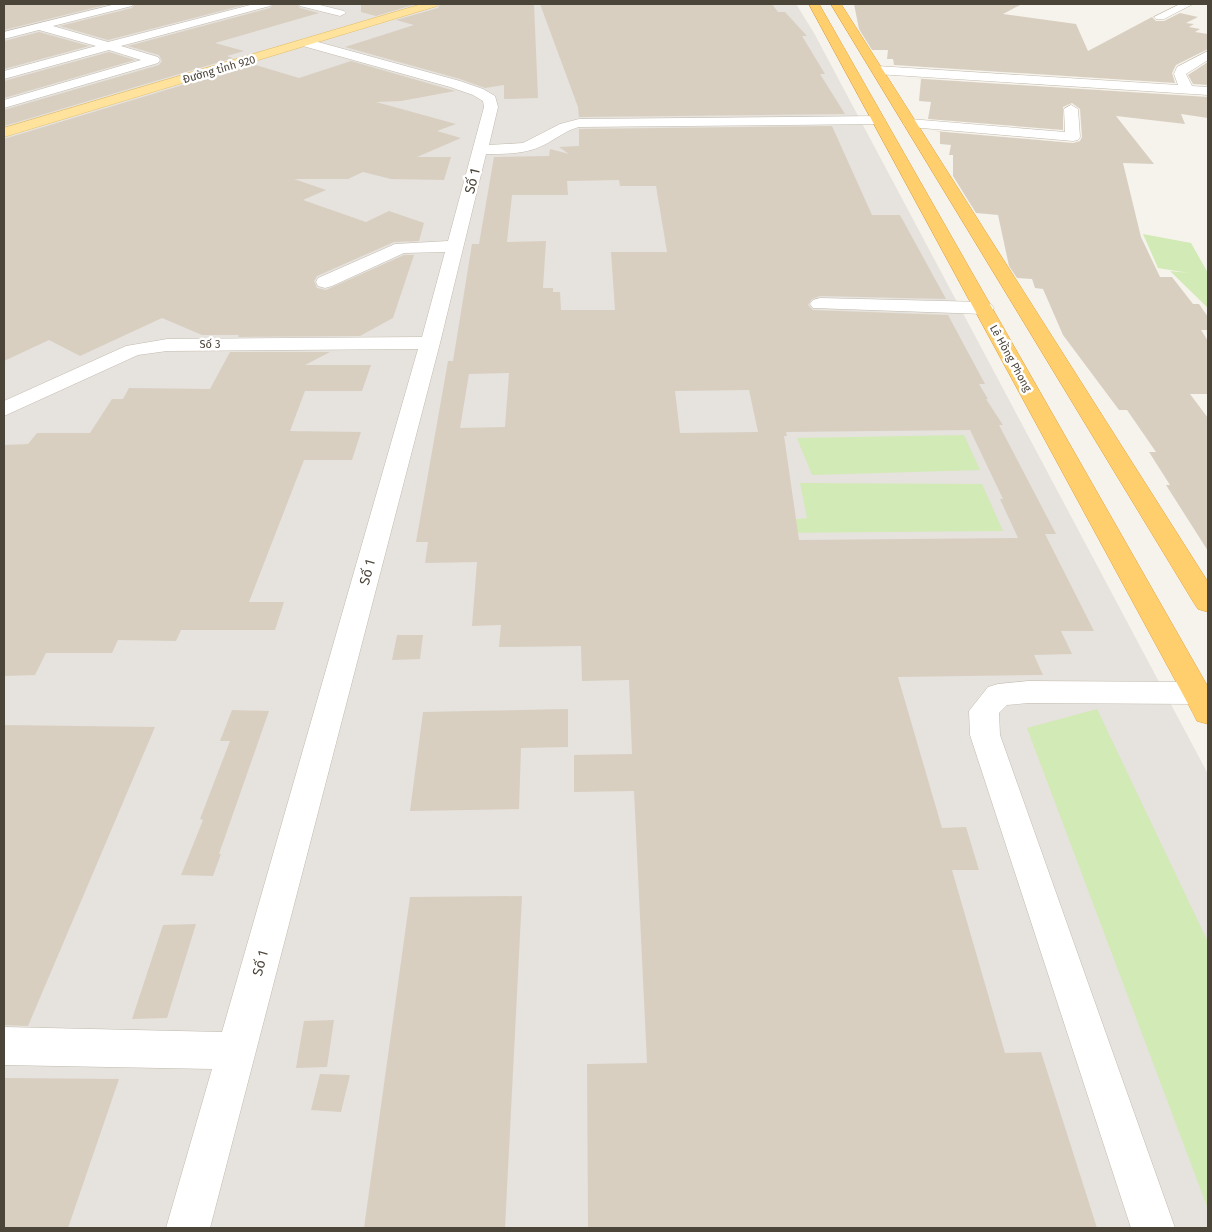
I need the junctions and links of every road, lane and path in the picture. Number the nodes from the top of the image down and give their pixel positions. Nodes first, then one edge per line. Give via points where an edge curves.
1 (128, 4) edge
2 (266, 4) edge
3 (304, 4) edge
4 (433, 4) edge
5 (814, 4) edge
6 (836, 4) edge
7 (1188, 4) edge
8 (340, 13) dead end
9 (1160, 17) dead end
10 (39, 26) junction
11 (4, 35) edge
12 (307, 43) junction
13 (108, 46) junction
14 (1208, 55) edge
15 (877, 70) junction
16 (4, 75) edge
17 (1187, 90) junction
18 (1208, 91) edge
19 (4, 104) edge
20 (1071, 109) dead end
21 (879, 120) junction
22 (910, 123) junction
23 (4, 133) edge
24 (480, 149) junction
25 (455, 246) junction
26 (325, 282) dead end
27 (820, 304) dead end
28 (984, 308) junction
29 (430, 343) junction
30 (4, 409) edge
31 (1206, 596) edge
32 (1203, 703) edge
33 (4, 1046) edge
34 (236, 1051) junction
35 (188, 1228) edge
36 (1153, 1228) edge

1 - 10 street
2 - 13 street
3 - 8 street
4 - 12 main road, Đường tỉnh 920
5 - 21 highway, Lê Hồng Phong
6 - 15 highway
7 - 9 street
10 - 11 street
10 - 13 street
12 - 23 main road, Đường tỉnh 920
12 - 24 street, Số 1 via 455,84 490,99
13 - 16 street
13 - 19 street via 154,60
14 - 17 street via 1182,70 1180,74
15 - 17 street
15 - 22 highway
17 - 18 street
20 - 22 street via 1073,137
21 - 24 street via 579,122 522,148
21 - 28 highway, Lê Hồng Phong
22 - 31 highway
24 - 25 street, Số 1
25 - 26 street via 400,248
25 - 29 street, Số 1
27 - 28 street
28 - 32 highway, Lê Hồng Phong
29 - 30 street, Số 3 via 167,344 133,350
29 - 34 street, Số 1
32 - 36 street via 1028,692 998,695 984,711 985,735
33 - 34 street
34 - 35 street, Số 1

